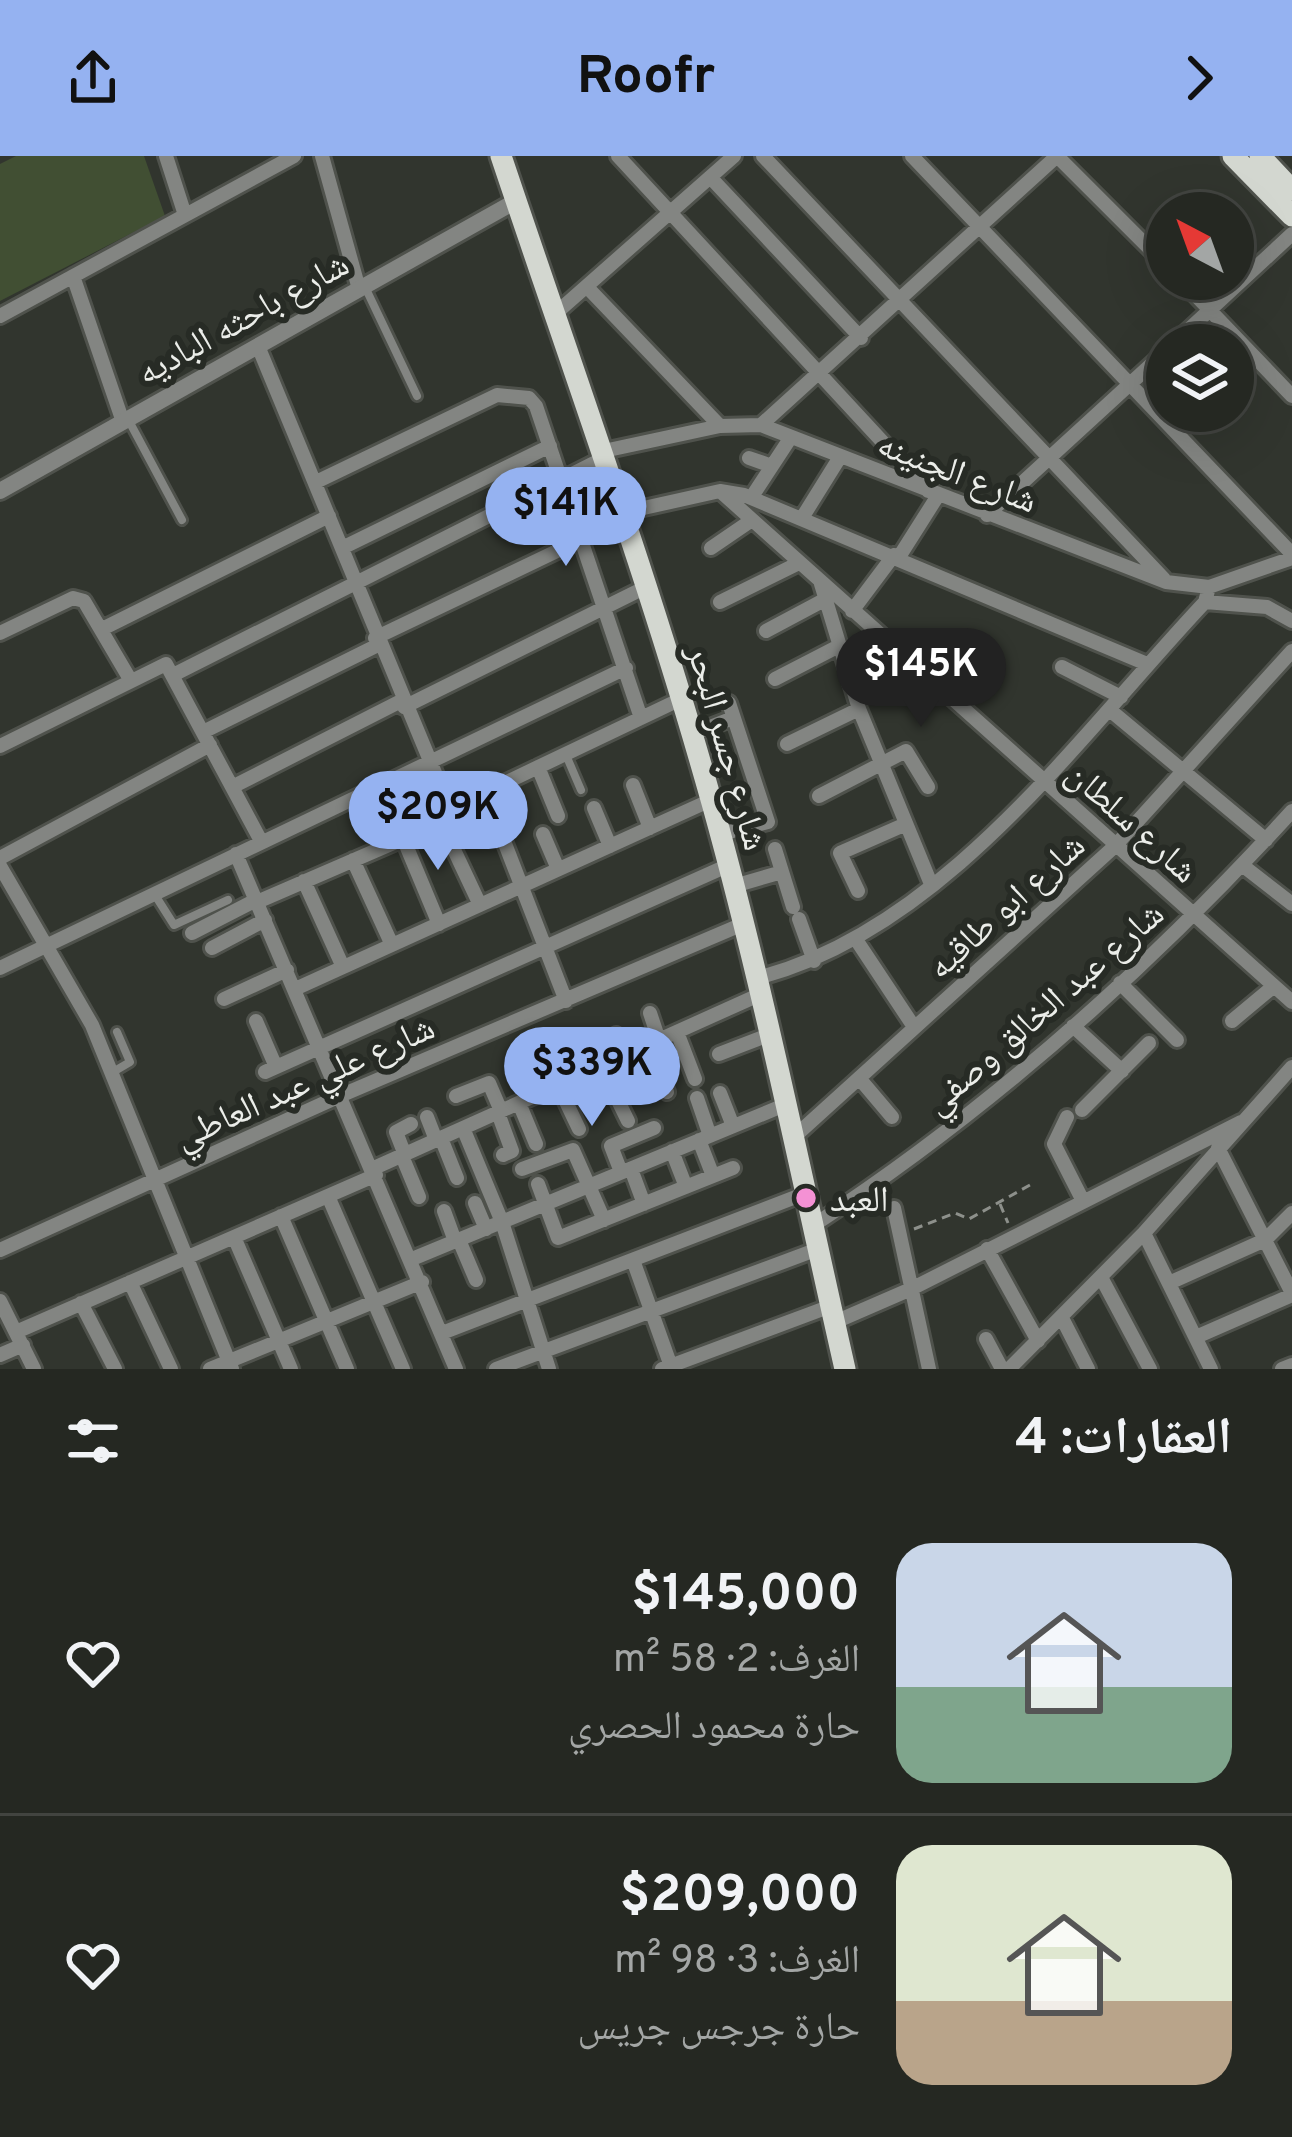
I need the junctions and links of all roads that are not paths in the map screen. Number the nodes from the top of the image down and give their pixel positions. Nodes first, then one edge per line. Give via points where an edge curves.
1 (166, 156) edge
2 (294, 156) edge
3 (322, 156) edge
4 (501, 156) edge
5 (618, 156) edge
6 (734, 156) edge
7 (763, 156) edge
8 (912, 156) edge
9 (1057, 156) edge
10 (1233, 156) edge
11 (1260, 156) edge
12 (710, 177) junction
13 (1290, 183) edge
14 (516, 201) junction
15 (185, 215) junction
16 (669, 215) junction
17 (1292, 216) edge
18 (979, 227) junction
19 (1292, 235) edge
20 (1146, 245) edge
21 (73, 276) junction
22 (362, 287) junction
23 (587, 287) junction
24 (904, 300) junction
25 (1201, 300) edge
26 (1211, 310) junction
27 (555, 314) junction
28 (0, 316) edge
29 (1195, 324) edge
30 (861, 338) junction
31 (258, 346) junction
32 (1146, 369) edge
33 (821, 372) junction
34 (1128, 386) junction
35 (417, 396) dead end
36 (1292, 396) edge
37 (125, 420) junction
38 (761, 425) junction
39 (720, 426) junction
40 (791, 437) junction
41 (550, 446) junction
42 (600, 456) junction
43 (840, 457) junction
44 (1051, 457) junction
45 (749, 458) dead end
46 (772, 466) junction
47 (562, 480) junction
48 (316, 482) junction
49 (720, 490) junction
50 (0, 491) edge
51 (934, 496) junction
52 (752, 498) junction
53 (621, 513) junction
54 (987, 515) junction
55 (329, 516) junction
56 (802, 518) junction
57 (182, 520) dead end
58 (752, 520) junction
59 (582, 538) junction
60 (342, 548) junction
61 (711, 548) dead end
62 (897, 556) junction
63 (1292, 556) edge
64 (799, 563) junction
65 (1166, 582) junction
66 (356, 584) junction
67 (648, 586) junction
68 (824, 591) junction
69 (1207, 595) junction
70 (720, 602) dead end
71 (605, 607) junction
72 (852, 611) junction
73 (1292, 622) edge
74 (102, 629) junction
75 (766, 632) dead end
76 (0, 633) edge
77 (377, 641) junction
78 (839, 646) junction
79 (1292, 651) edge
80 (1147, 664) junction
81 (1062, 667) dead end
82 (626, 668) junction
83 (173, 674) junction
84 (775, 680) dead end
85 (131, 681) junction
86 (1121, 697) junction
87 (681, 699) junction
88 (403, 704) junction
89 (859, 709) junction
90 (1111, 711) junction
91 (641, 718) junction
92 (692, 734) junction
93 (207, 738) junction
94 (787, 744) dead end
95 (0, 746) edge
96 (566, 754) junction
97 (428, 760) junction
98 (881, 764) junction
99 (538, 767) junction
100 (1184, 772) junction
101 (1042, 780) junction
102 (633, 785) dead end
103 (232, 787) junction
104 (928, 788) dead end
105 (581, 790) dead end
106 (485, 792) junction
107 (820, 796) dead end
108 (711, 800) junction
109 (594, 808) dead end
110 (1292, 811) edge
111 (445, 814) junction
112 (558, 816) dead end
113 (906, 824) junction
114 (650, 828) junction
115 (543, 834) dead end
116 (721, 834) junction
117 (403, 838) junction
118 (1266, 840) junction
119 (261, 841) junction
120 (610, 846) junction
121 (1115, 846) junction
122 (775, 849) dead end
123 (236, 854) junction
124 (353, 860) junction
125 (0, 862) edge
126 (1242, 866) junction
127 (558, 869) junction
128 (782, 872) junction
129 (732, 875) junction
130 (304, 881) junction
131 (931, 884) junction
132 (521, 886) junction
133 (858, 891) dead end
134 (154, 893) junction
135 (228, 900) dead end
136 (256, 901) junction
137 (1292, 904) edge
138 (480, 905) junction
139 (1194, 915) junction
140 (265, 920) junction
141 (439, 924) junction
142 (743, 924) junction
143 (192, 933) dead end
144 (856, 941) junction
145 (392, 945) junction
146 (45, 946) junction
147 (212, 947) dead end
148 (545, 947) junction
149 (814, 961) junction
150 (344, 967) junction
151 (0, 968) edge
152 (287, 970) junction
153 (1120, 983) junction
154 (759, 986) junction
155 (1274, 986) junction
156 (296, 989) junction
157 (224, 999) dead end
158 (566, 1001) junction
159 (1292, 1003) edge
160 (650, 1013) dead end
161 (256, 1021) dead end
162 (1232, 1021) dead end
163 (1073, 1026) junction
164 (914, 1027) junction
165 (117, 1032) dead end
166 (677, 1032) junction
167 (771, 1034) junction
168 (616, 1035) dead end
169 (1177, 1040) dead end
170 (654, 1042) junction
171 (1149, 1043) dead end
172 (595, 1044) dead end
173 (321, 1047) junction
174 (719, 1054) dead end
175 (622, 1056) junction
176 (601, 1066) junction
177 (1292, 1067) edge
178 (1122, 1070) junction
179 (111, 1073) junction
180 (582, 1075) junction
181 (695, 1078) dead end
182 (859, 1078) junction
183 (559, 1085) junction
184 (667, 1092) dead end
185 (720, 1093) dead end
186 (342, 1095) junction
187 (456, 1096) dead end
188 (697, 1098) dead end
189 (519, 1103) junction
190 (787, 1104) junction
191 (499, 1112) junction
192 (427, 1117) dead end
193 (892, 1117) dead end
194 (628, 1121) dead end
195 (1241, 1122) junction
196 (411, 1124) dead end
197 (733, 1126) junction
198 (464, 1128) junction
199 (654, 1128) dead end
200 (579, 1130) dead end
201 (794, 1137) junction
202 (704, 1138) junction
203 (439, 1139) junction
204 (536, 1144) dead end
205 (1218, 1148) junction
206 (672, 1151) junction
207 (403, 1155) junction
208 (503, 1155) dead end
209 (733, 1168) dead end
210 (522, 1169) dead end
211 (626, 1171) junction
212 (375, 1172) junction
213 (713, 1176) junction
214 (457, 1178) dead end
215 (153, 1180) junction
216 (538, 1184) dead end
217 (590, 1186) junction
218 (686, 1187) junction
219 (806, 1193) junction
220 (328, 1196) junction
221 (419, 1197) dead end
222 (1083, 1201) junction
223 (475, 1203) dead end
224 (544, 1204) junction
225 (644, 1204) junction
226 (895, 1208) dead end
227 (444, 1211) dead end
228 (1292, 1213) edge
229 (281, 1216) junction
230 (604, 1220) junction
231 (502, 1222) junction
232 (814, 1225) junction
233 (486, 1229) junction
234 (1144, 1233) junction
235 (234, 1237) junction
236 (457, 1240) junction
237 (1265, 1240) junction
238 (818, 1249) junction
239 (987, 1249) junction
240 (0, 1250) edge
241 (185, 1258) junction
242 (412, 1259) junction
243 (633, 1260) junction
244 (1102, 1279) junction
245 (476, 1280) dead end
246 (130, 1282) junction
247 (422, 1282) junction
248 (1169, 1282) junction
249 (911, 1289) junction
250 (1292, 1294) edge
251 (0, 1300) edge
252 (528, 1300) junction
253 (374, 1302) junction
254 (81, 1303) junction
255 (652, 1312) junction
256 (833, 1314) junction
257 (1062, 1318) junction
258 (326, 1322) junction
259 (442, 1333) junction
260 (1196, 1337) junction
261 (19, 1338) junction
262 (986, 1340) dead end
263 (278, 1341) junction
264 (1039, 1341) junction
265 (0, 1355) edge
266 (546, 1361) edge
267 (230, 1365) edge
268 (1292, 1365) edge
269 (668, 1368) edge
270 (34, 1369) edge
271 (115, 1369) edge
272 (171, 1369) edge
273 (210, 1369) edge
274 (291, 1369) edge
275 (347, 1369) edge
276 (403, 1369) edge
277 (456, 1369) edge
278 (496, 1369) edge
279 (845, 1369) edge
280 (929, 1369) edge
281 (1005, 1369) edge
282 (1088, 1369) edge
283 (1150, 1369) edge
284 (1211, 1369) edge
285 (1282, 1369) edge

1 - 15 street
2 - 15 street
3 - 22 street
4 - 14 main road, شارع جسر البحر
5 - 16 street
6 - 12 street
7 - 24 street
8 - 18 street
9 - 18 street
9 - 20 street
10 - 17 main road
11 - 13 main road
12 - 16 street
12 - 30 street
14 - 22 street, شارع باحثه الباديه
14 - 27 main road, شارع جسر البحر
15 - 21 street
16 - 23 street
16 - 33 street
18 - 24 street
18 - 34 street
19 - 26 street
21 - 28 street
21 - 37 street
22 - 31 street, شارع باحثه الباديه
22 - 35 lane
23 - 27 street
23 - 39 street
24 - 30 street
24 - 44 street
25 - 26 street
26 - 29 street
26 - 36 street
27 - 42 main road, شارع جسر البحر
30 - 33 street
31 - 37 street, شارع باحثه الباديه
31 - 48 street
32 - 34 street
33 - 38 street
33 - 51 street
34 - 44 street
34 - 63 street
37 - 50 street, شارع باحثه الباديه
37 - 57 lane
38 - 39 street, شارع الجنينه
38 - 40 street, شارع الجنينه
39 - 42 street, شارع الجنينه
40 - 43 street, شارع الجنينه
40 - 46 street
41 - 47 street
41 - 48 street via 536,406 519,393 497,395
41 - 60 street
42 - 47 street, شارع الجنينه
42 - 53 main road, شارع جسر البحر
43 - 51 street, شارع الجنينه
43 - 56 street
44 - 54 street
44 - 65 street
45 - 46 street
46 - 52 street
47 - 59 street
47 - 66 street, شارع الجنينه
48 - 55 street
49 - 52 street
49 - 53 street
49 - 58 street, شارع سلطان
51 - 54 street, شارع الجنينه
51 - 62 street
52 - 56 street
53 - 67 main road, شارع جسر البحر
54 - 65 street, شارع الجنينه
55 - 60 street
55 - 74 street
56 - 62 street
58 - 61 street
58 - 64 street, شارع سلطان
59 - 71 street
59 - 77 street
60 - 66 street
62 - 72 street
62 - 80 street
63 - 69 street, شارع الجنينه
64 - 68 street, شارع سلطان
64 - 70 street
65 - 69 street, شارع الجنينه
66 - 77 street
66 - 83 street, شارع الجنينه
67 - 71 street
67 - 87 main road, شارع جسر البحر
68 - 72 street, شارع سلطان
68 - 75 street
68 - 78 street
69 - 73 street via 1268,607
69 - 80 street
71 - 82 street
71 - 88 street
72 - 101 street, شارع سلطان
74 - 76 street via 73,598
74 - 85 street
77 - 88 street
77 - 93 street
78 - 84 street
78 - 89 street
79 - 100 street, شارع ابو طاقيه
80 - 86 street
81 - 86 street
82 - 91 street
82 - 97 street
83 - 85 street, شارع الجنينه via 163,664
83 - 93 street
85 - 95 street
86 - 90 street
87 - 91 street
87 - 92 main road, شارع جسر البحر
88 - 97 street
88 - 103 street
89 - 94 street
89 - 98 street
90 - 100 street
90 - 101 street
91 - 96 street
92 - 108 main road, شارع جسر البحر
92 - 116 street via 731,710 768,822
93 - 103 street
93 - 125 street
96 - 99 street
96 - 105 lane
97 - 111 street
97 - 119 street
98 - 104 street via 910,752
98 - 107 street
98 - 113 street
99 - 106 street
99 - 112 street
100 - 118 street
100 - 121 street, شارع ابو طاقيه
101 - 121 street, شارع سلطان
101 - 131 street
102 - 114 street
103 - 119 street
106 - 111 street
106 - 132 street
108 - 114 street
108 - 116 main road, شارع جسر البحر
109 - 120 street
110 - 118 street, شارع عبد الخالق وصفي
111 - 117 street
111 - 138 street
113 - 131 street
113 - 133 street via 840,853
114 - 120 street
115 - 127 street
116 - 129 main road, شارع جسر البحر
117 - 124 street
117 - 141 street
118 - 126 street, شارع عبد الخالق وصفي
119 - 123 street
120 - 127 street
121 - 139 street, شارع سلطان
121 - 164 street, شارع ابو طاقيه
122 - 128 street
123 - 134 street
123 - 136 street
124 - 130 street
124 - 145 street
125 - 146 street
126 - 137 street
126 - 139 street, شارع عبد الخالق وصفي
127 - 132 street
128 - 129 street
128 - 149 street
129 - 142 main road, شارع جسر البحر
129 - 148 street
130 - 136 street
130 - 150 street
131 - 144 street
132 - 138 street
132 - 148 street
134 - 135 lane via 174,925
134 - 146 street
136 - 140 street
136 - 143 street
138 - 141 street
139 - 153 street, شارع عبد الخالق وصفي
139 - 155 street, شارع سلطان
140 - 147 street
140 - 152 street
141 - 145 street
142 - 154 main road, شارع جسر البحر
142 - 158 street, شارع علي عبد العاطي
144 - 149 street
144 - 164 street
145 - 150 street
146 - 151 street
146 - 179 street
148 - 158 street
148 - 173 street
149 - 154 street
150 - 156 street
152 - 156 street
152 - 157 street
153 - 163 street, شارع عبد الخالق وصفي
153 - 169 street
154 - 166 street
154 - 167 main road, شارع جسر البحر
155 - 159 street, شارع سلطان
155 - 162 street
156 - 173 street
158 - 186 street, شارع علي عبد العاطي
160 - 170 street
161 - 173 street via 271,1070
163 - 178 street
163 - 232 street, شارع عبد الخالق وصفي via 945,1134
164 - 182 street, شارع ابو طاقيه
165 - 179 lane via 129,1065
166 - 170 street
166 - 181 street
167 - 174 street
167 - 190 main road, شارع جسر البحر
168 - 175 street
170 - 175 street
170 - 184 street
171 - 178 street
172 - 180 street via 575,1053
173 - 186 street
175 - 176 street
176 - 180 street
176 - 194 street
177 - 195 street
178 - 222 street via 1054,1144
179 - 215 street
180 - 183 street
182 - 193 street
182 - 201 street, شارع ابو طاقيه
183 - 189 street
183 - 200 street
185 - 197 street
186 - 212 street
186 - 215 street, شارع علي عبد العاطي
187 - 191 street via 489,1083
188 - 202 street
189 - 191 street
189 - 204 street
190 - 197 street
190 - 201 main road, شارع جسر البحر
191 - 198 street
191 - 208 street via 512,1150
192 - 203 street
195 - 205 street
195 - 222 street
196 - 207 street via 396,1132
197 - 202 street
198 - 203 street
198 - 231 street
199 - 211 street via 611,1146
201 - 219 main road, شارع جسر البحر
202 - 206 street
202 - 213 street
203 - 207 street
203 - 214 street
205 - 234 street
205 - 237 street
206 - 211 street
206 - 218 street
207 - 212 street
207 - 221 street
209 - 213 street
210 - 217 street via 571,1149
211 - 217 street
211 - 225 street
212 - 220 street
212 - 242 street
213 - 218 street
215 - 240 street, شارع علي عبد العاطي
215 - 241 street
216 - 224 street
217 - 224 street
217 - 230 street
218 - 225 street
219 - 232 main road, شارع جسر البحر
219 - 243 street
220 - 229 street
220 - 253 street
222 - 239 street
223 - 233 street
224 - 230 street via 561,1237
224 - 231 street
225 - 230 street
226 - 249 street
227 - 236 street
228 - 237 street
229 - 235 street
229 - 258 street
231 - 233 street
231 - 252 street
232 - 238 main road, شارع جسر البحر
233 - 236 street
234 - 244 street
234 - 248 street
235 - 241 street
235 - 263 street
236 - 242 street
236 - 245 street
237 - 248 street
237 - 250 street
238 - 255 street
238 - 256 main road, شارع جسر البحر
239 - 249 street
239 - 264 street
241 - 246 street
241 - 267 street
242 - 247 street
243 - 252 street
243 - 255 street
244 - 257 street
244 - 283 street
246 - 254 street
246 - 272 street
247 - 253 street
247 - 259 street
248 - 260 street
249 - 256 street
249 - 280 street
250 - 260 street
251 - 261 street
252 - 259 street
252 - 266 street
253 - 258 street
253 - 276 street
254 - 261 street
254 - 271 street
255 - 266 street
255 - 269 street
256 - 269 street
256 - 279 main road, شارع جسر البحر
257 - 264 street
257 - 282 street
258 - 263 street
258 - 275 street
259 - 277 street
260 - 284 street
261 - 265 street
261 - 270 street
262 - 281 street
263 - 267 street
263 - 274 street
264 - 281 street
266 - 278 street
267 - 273 street
268 - 285 street

